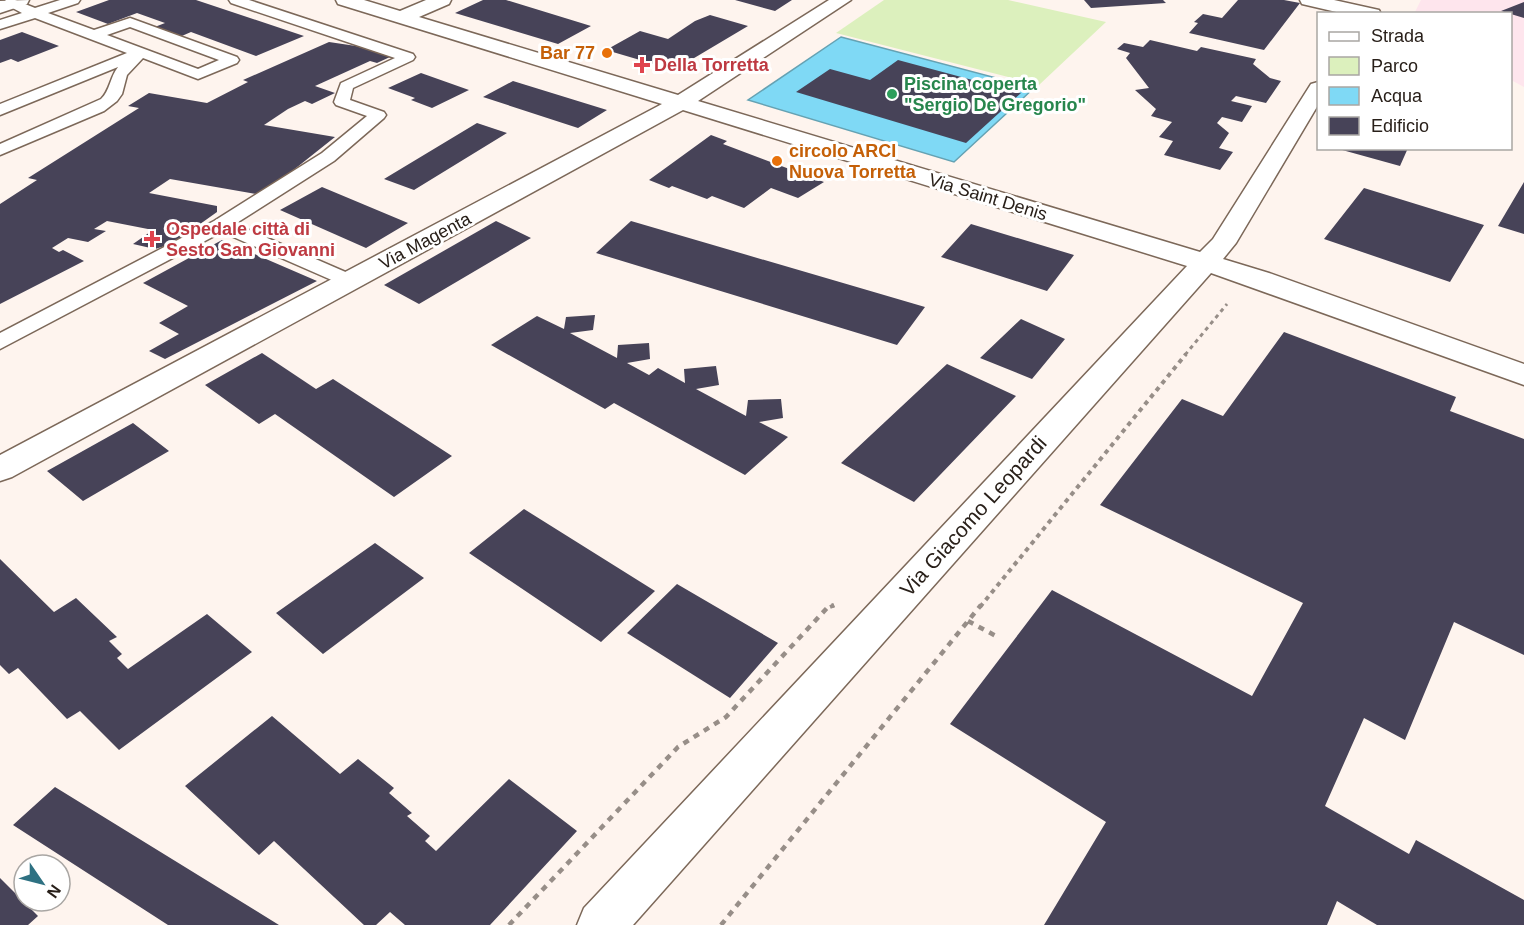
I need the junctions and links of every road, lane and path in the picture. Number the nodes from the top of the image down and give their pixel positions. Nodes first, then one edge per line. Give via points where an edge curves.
1 (73, 0) edge
2 (236, 0) edge
3 (345, 0) edge
4 (442, 0) edge
5 (842, 0) edge
6 (1309, 0) edge
7 (10, 3) edge
8 (1382, 11) edge
9 (35, 13) junction
10 (402, 17) junction
11 (0, 25) edge
12 (95, 35) junction
13 (141, 52) junction
14 (1317, 90) edge
15 (680, 103) junction
16 (0, 110) edge
17 (0, 150) edge
18 (221, 225) junction
19 (1205, 263) junction
20 (350, 281) junction
21 (1232, 298) dead end
22 (0, 342) edge
23 (1524, 375) edge
24 (0, 470) edge
25 (842, 602) dead end
26 (968, 621) junction
27 (996, 636) dead end
28 (509, 925) edge
29 (601, 925) edge
30 (721, 925) edge

1 - 9 lane
2 - 18 lane via 408,57 346,86 342,102 378,115 328,157
3 - 10 street, Via Saint Denis
4 - 10 street
5 - 15 street, Via Magenta
6 - 8 street
7 - 9 lane
9 - 11 lane
9 - 12 lane
10 - 15 street, Via Saint Denis
12 - 13 lane
12 - 13 lane via 130,22 232,60 198,74
13 - 16 lane
13 - 17 lane via 119,75 116,94 110,100
14 - 19 street, Via Giacomo Leopardi via 1223,243
15 - 19 street, Via Saint Denis
15 - 20 street, Via Magenta
18 - 20 lane
18 - 22 lane
19 - 23 street, Via Saint Denis
19 - 29 street, Via Giacomo Leopardi
20 - 24 street, Via Magenta
21 - 26 path
25 - 28 path via 827,608 726,717 678,747
26 - 27 path
26 - 30 path

